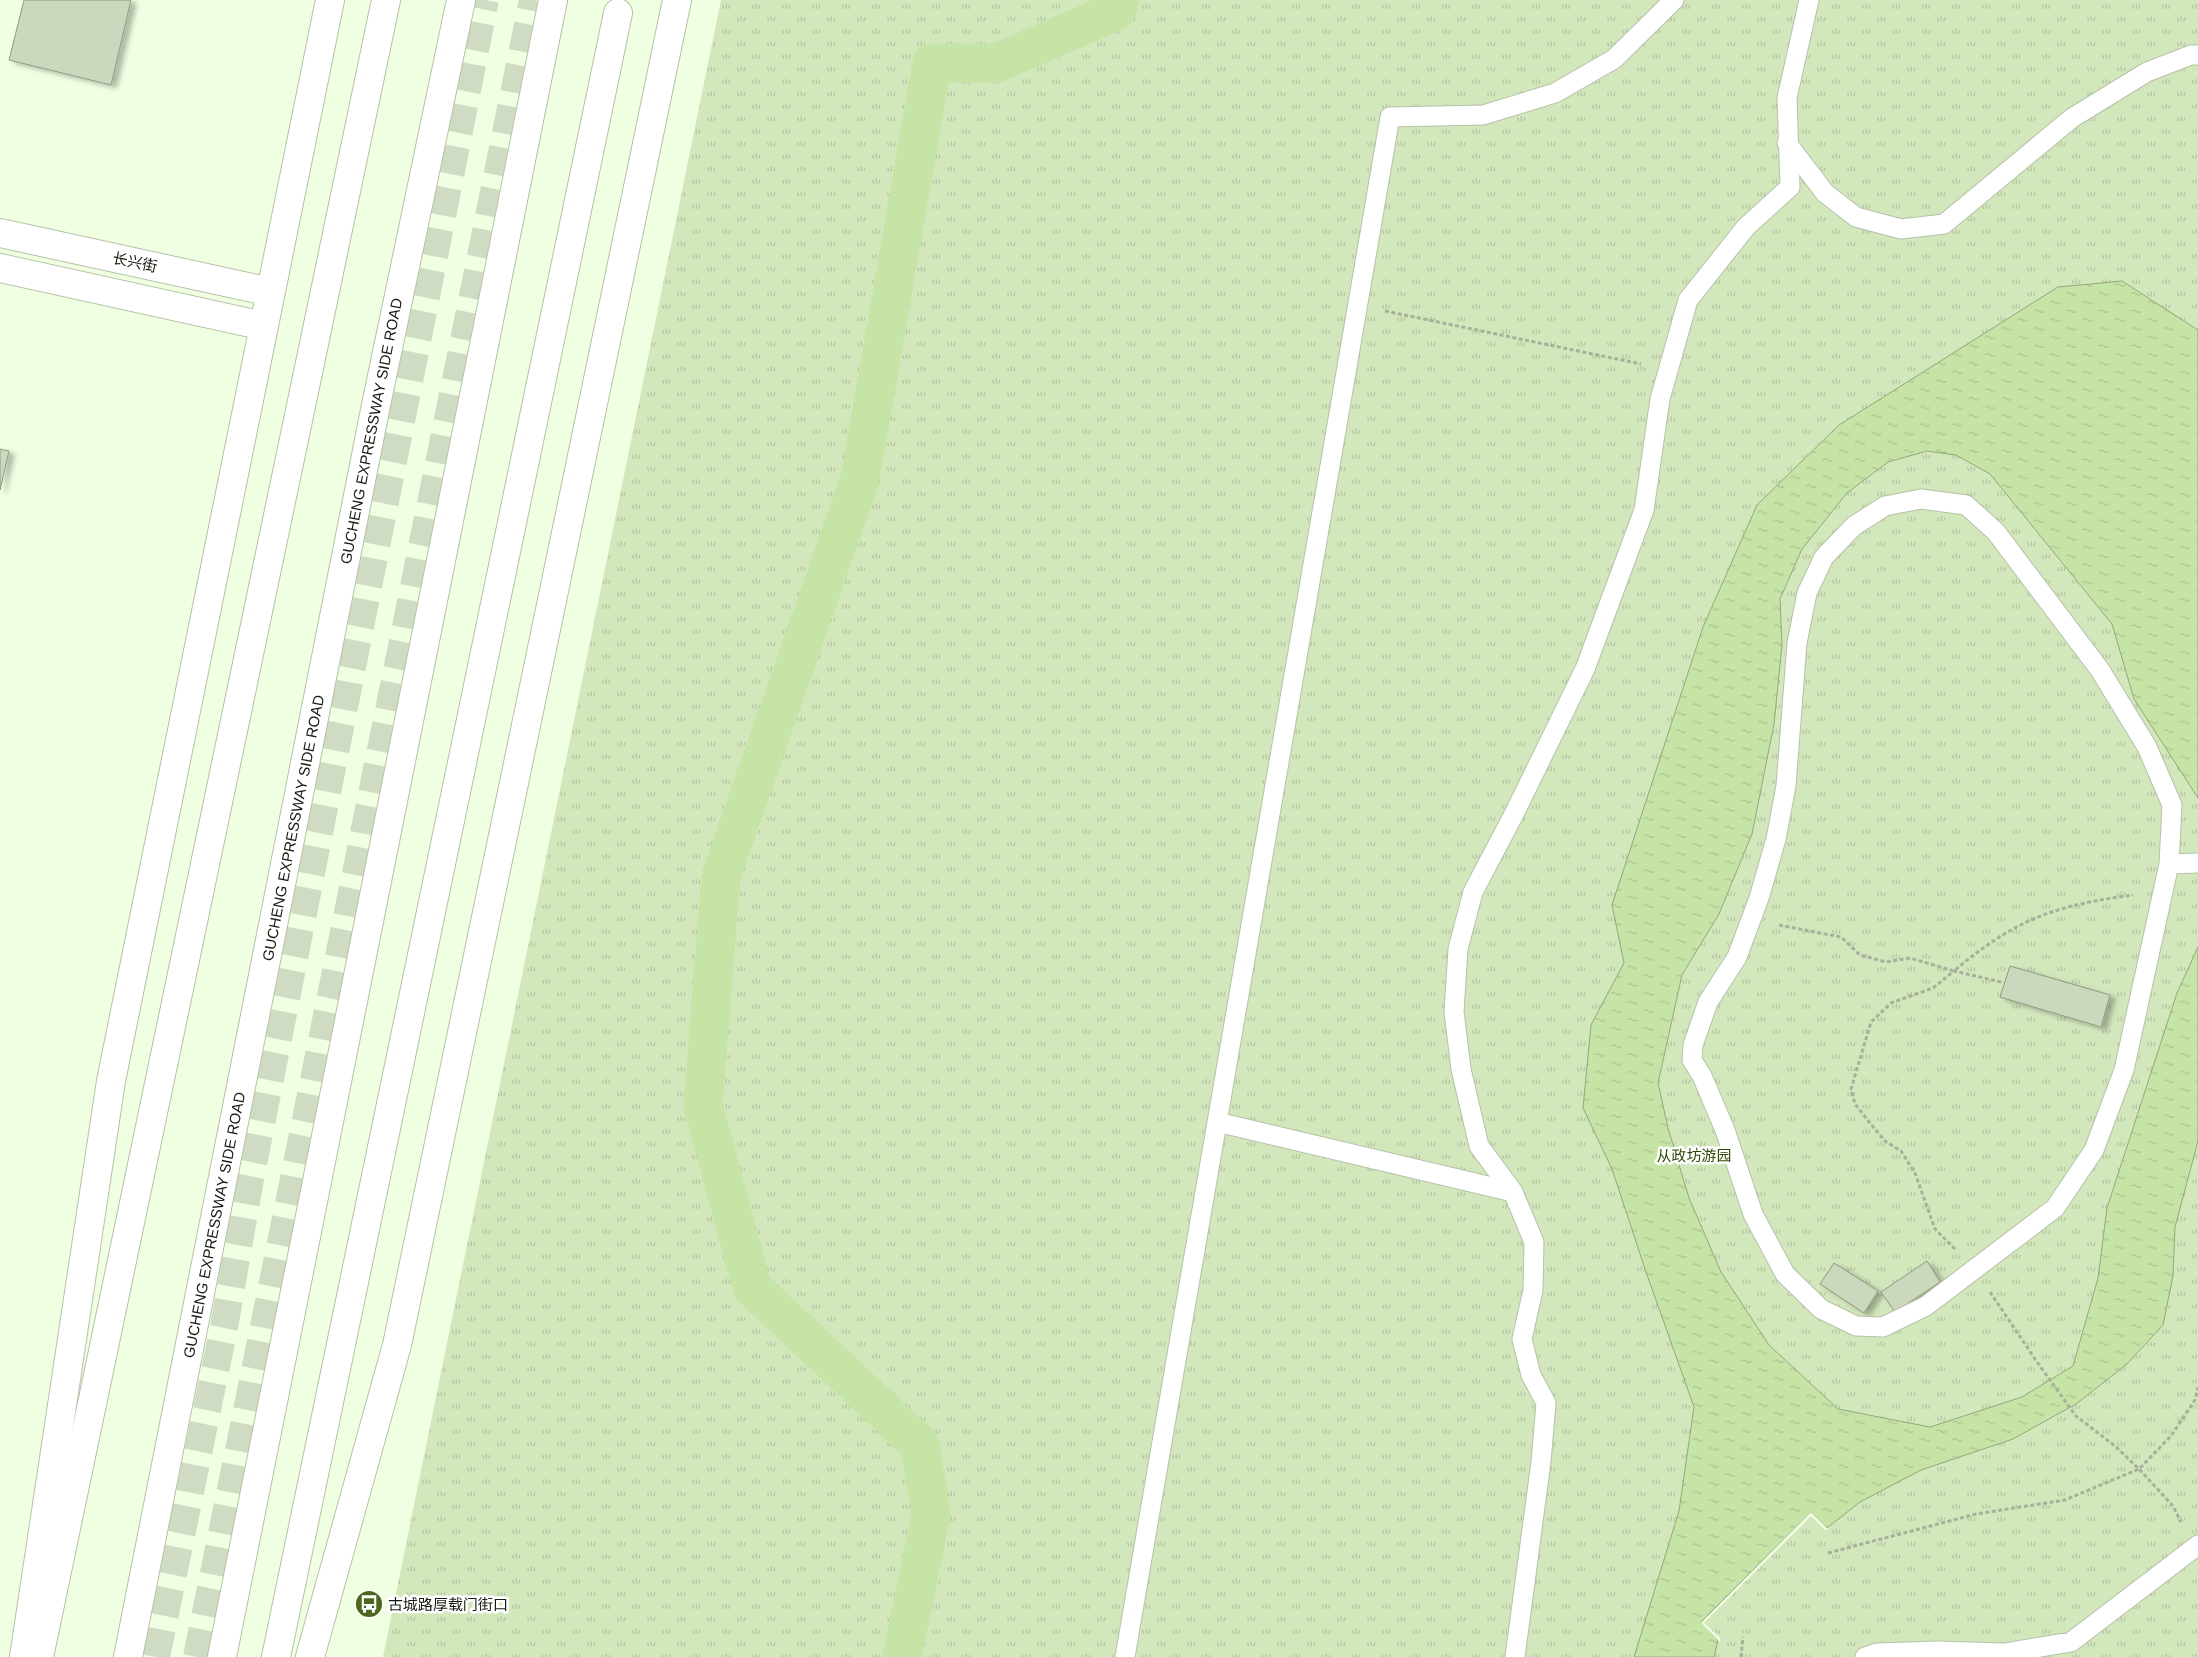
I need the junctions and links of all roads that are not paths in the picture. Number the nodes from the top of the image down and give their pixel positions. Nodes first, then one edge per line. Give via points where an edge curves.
1 (330, 0) edge
2 (386, 0) edge
3 (461, 0) edge
4 (554, 0) edge
5 (677, 0) edge
6 (1674, 0) edge
7 (1809, 0) edge
8 (618, 13) dead end
9 (2198, 55) edge
10 (1787, 143) junction
11 (0, 233) edge
12 (0, 268) edge
13 (271, 292) junction
14 (264, 326) junction
15 (2198, 863) edge
16 (2169, 864) junction
17 (1217, 1122) junction
18 (1513, 1192) junction
19 (2196, 1547) edge
20 (24, 1657) edge
21 (39, 1657) edge
22 (128, 1657) edge
23 (222, 1657) edge
24 (276, 1657) edge
25 (310, 1657) edge
26 (1125, 1657) edge
27 (1515, 1657) edge
28 (1865, 1657) edge

1 - 13 main road
2 - 21 main road
3 - 22 main road, GUCHENG EXPRESSWAY SIDE ROAD via 374,415
4 - 23 main road
5 - 25 main road via 397,1345
6 - 17 lane via 1614,59 1555,93 1483,115 1390,117
7 - 10 lane via 1786,98
8 - 24 main road
9 - 10 lane via 2147,72 2072,118 1944,224 1901,230 1856,216 1825,193
10 - 18 lane via 1790,187 1746,227 1688,300 1660,399 1644,510 1585,669 1473,892 1458,949 1454,1012 1479,1146
11 - 13 main road, 长兴街
12 - 14 main road
13 - 14 main road
14 - 20 main road via 111,1081
15 - 16 lane
16 - 16 lane via 2124,1070 2094,1150 2055,1208 1926,1306 1883,1327 1856,1326 1821,1309 1785,1274 1753,1214 1725,1130 1692,1060 1693,1045 1708,1002 1737,957 1776,839 1786,786 1797,643 1807,593 1824,557 1854,526 1885,506 1921,499 1966,505 1996,532 2100,670 2148,748 2172,805
17 - 18 lane
17 - 26 lane
18 - 27 lane via 1534,1242 1533,1290 1522,1339 1531,1375 1546,1403
19 - 28 lane via 2071,1642 2004,1653 1938,1650 1877,1653

